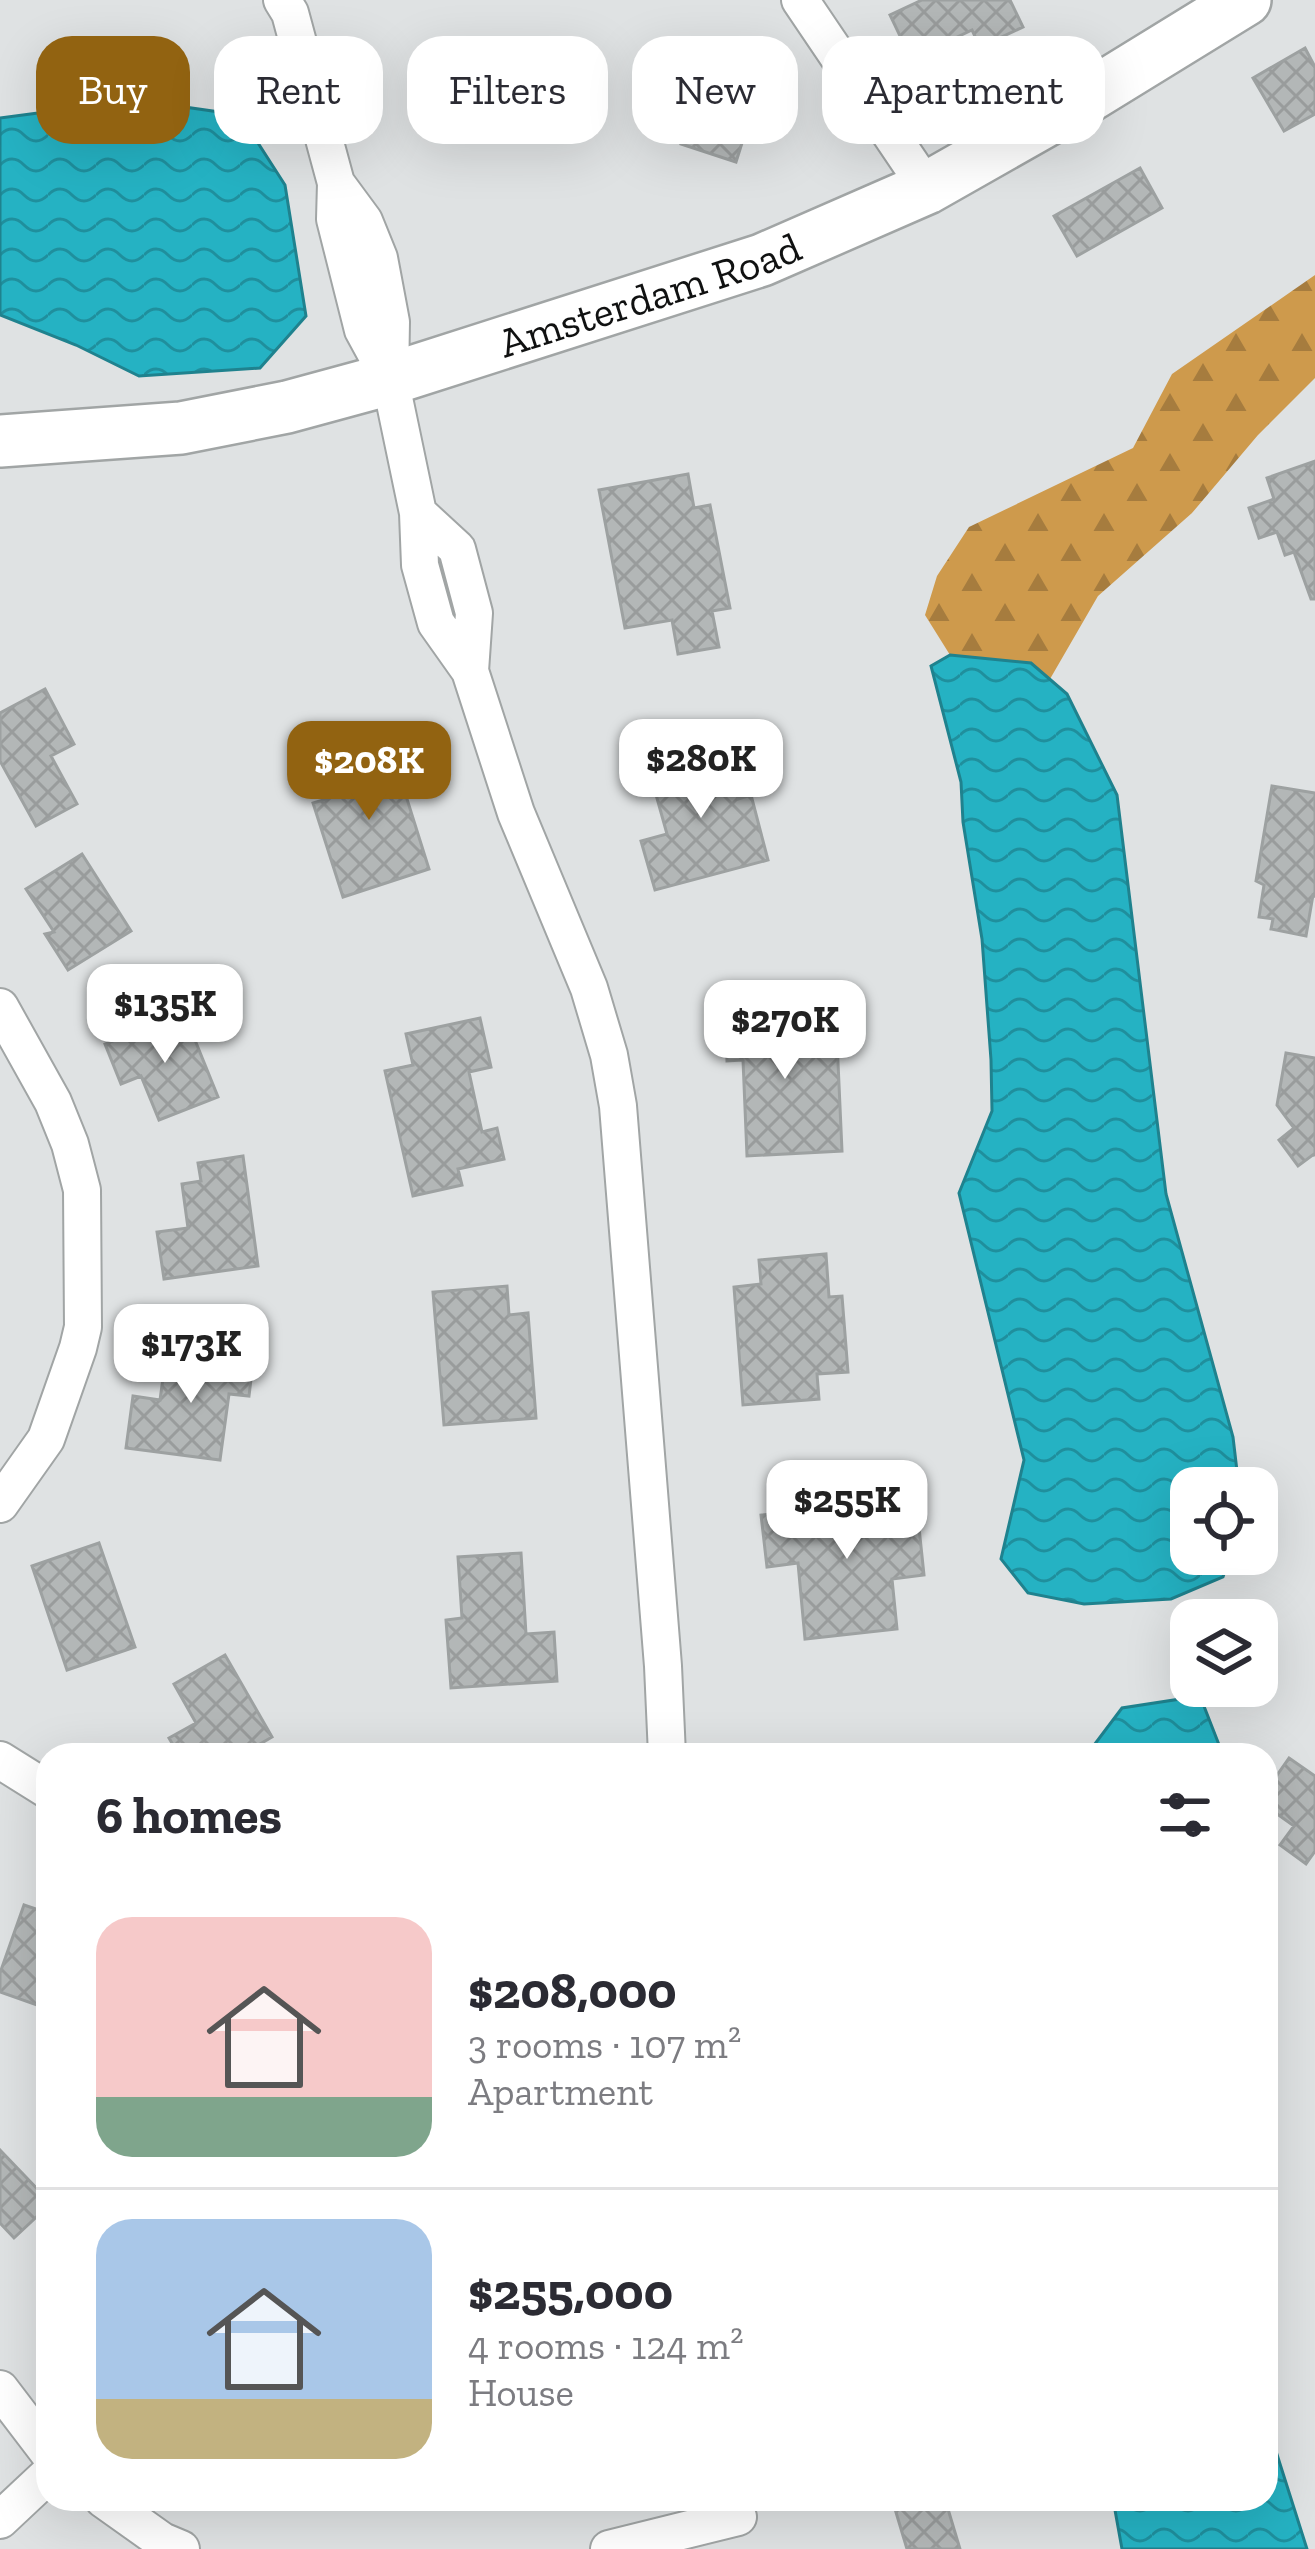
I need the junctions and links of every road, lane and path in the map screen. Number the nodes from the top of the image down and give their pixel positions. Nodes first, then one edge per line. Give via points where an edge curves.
1 (282, 0) edge
2 (800, 0) edge
3 (1245, 0) edge
4 (927, 188) junction
5 (390, 379) junction
6 (0, 441) edge
7 (0, 1007) edge
8 (0, 1504) edge
9 (666, 1743) edge
10 (0, 1760) edge
11 (36, 1782) edge
12 (0, 2389) edge
13 (36, 2436) edge
14 (36, 2486) edge
15 (120, 2511) edge
16 (0, 2520) edge
17 (740, 2522) edge
18 (181, 2549) edge
19 (609, 2549) edge

1 - 5 street via 336,183 335,219 363,330
2 - 4 street
3 - 4 street, Amsterdam Road
4 - 5 street, Amsterdam Road via 761,260
5 - 6 street, Amsterdam Road via 181,428
5 - 9 street via 436,622 470,671 609,1055
7 - 8 street via 53,1102 82,1190 82,1327 46,1439
10 - 11 street
12 - 13 street
14 - 16 street
15 - 18 street
17 - 19 street

